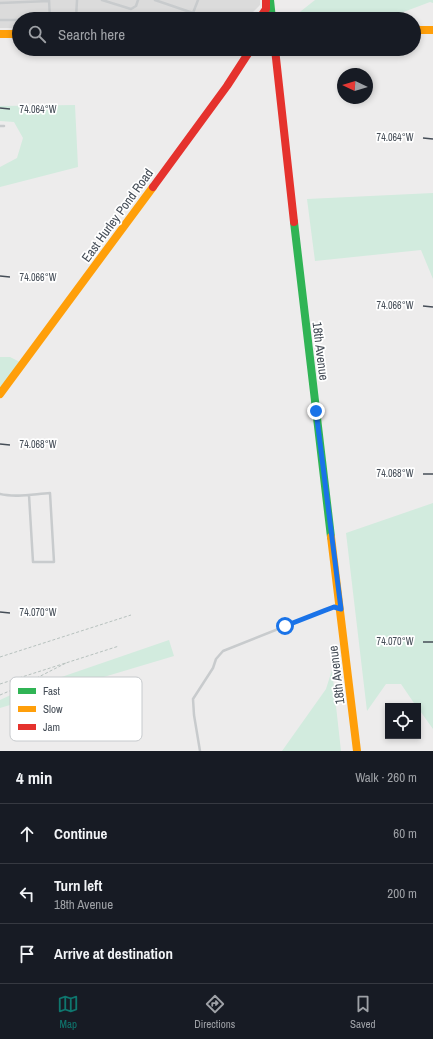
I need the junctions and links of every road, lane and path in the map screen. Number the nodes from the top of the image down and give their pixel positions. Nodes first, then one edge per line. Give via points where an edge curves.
1 (49, 0) edge
2 (77, 0) edge
3 (102, 0) edge
4 (138, 0) edge
5 (155, 0) edge
6 (198, 0) edge
7 (266, 0) edge
8 (270, 0) edge
9 (0, 3) edge
10 (50, 12) edge
11 (76, 12) edge
12 (190, 12) edge
13 (193, 12) edge
14 (264, 12) edge
15 (271, 12) edge
16 (0, 20) edge
17 (12, 20) edge
18 (421, 30) edge
19 (433, 30) edge
20 (0, 34) edge
21 (12, 34) edge
22 (246, 56) edge
23 (276, 56) edge
24 (0, 126) edge
25 (4, 126) dead end
26 (0, 394) edge
27 (0, 494) edge
28 (29, 494) junction
29 (341, 609) junction
30 (131, 615) dead end
31 (119, 646) dead end
32 (0, 657) edge
33 (70, 662) junction
34 (22, 677) edge
35 (39, 677) edge
36 (10, 681) edge
37 (0, 684) edge
38 (10, 690) edge
39 (0, 694) edge
40 (200, 751) edge
41 (357, 751) edge

1 - 9 lane
1 - 10 lane
2 - 11 lane
3 - 4 lane via 131,9 136,6
5 - 12 lane
6 - 13 lane
7 - 14 street
8 - 15 street
16 - 17 lane
18 - 19 street
20 - 21 street
22 - 26 street, East Hurley Pond Road
23 - 29 street, 18th Avenue via 302,300
24 - 25 lane
27 - 28 lane
28 - 28 lane via 34,562 54,562 50,493
29 - 40 lane via 334,607 223,650 193,699
29 - 41 street, 18th Avenue
30 - 32 path
31 - 33 path
33 - 34 path
33 - 35 path
36 - 37 path
38 - 39 path

